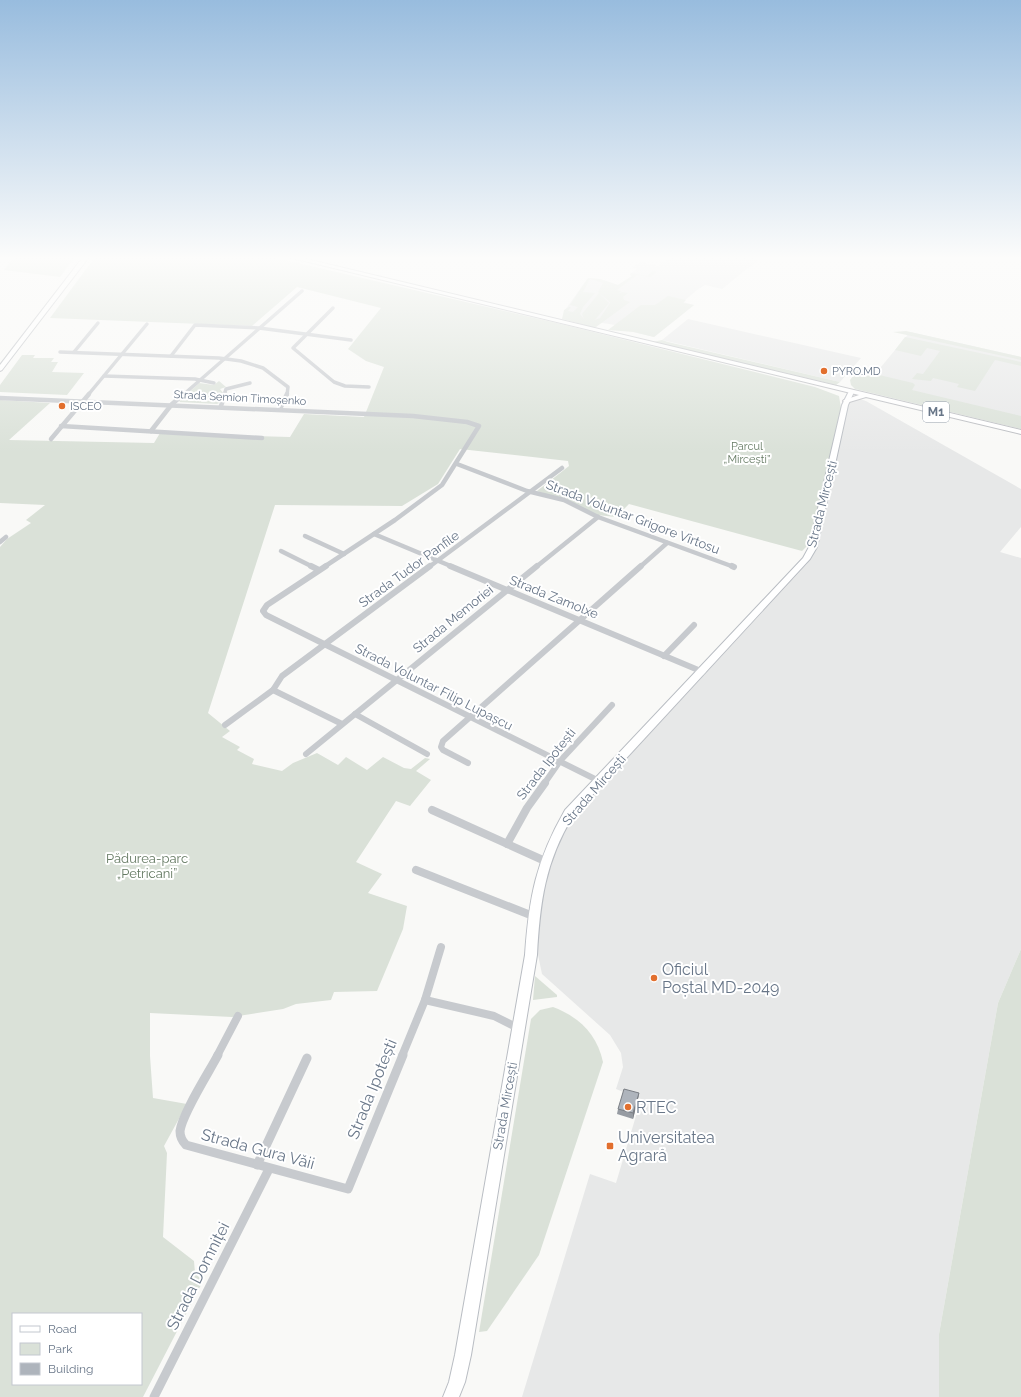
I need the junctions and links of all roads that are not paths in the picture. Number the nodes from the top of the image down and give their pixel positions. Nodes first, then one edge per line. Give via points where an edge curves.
1 (36, 322) edge
2 (266, 322) edge
3 (318, 322) edge
4 (561, 322) edge
5 (98, 323) dead end
6 (147, 324) dead end
7 (259, 328) junction
8 (305, 334) junction
9 (351, 340) dead end
10 (60, 352) dead end
11 (74, 352) junction
12 (122, 354) junction
13 (171, 356) junction
14 (223, 359) junction
15 (0, 369) edge
16 (104, 376) junction
17 (199, 381) junction
18 (214, 383) dead end
19 (250, 383) dead end
20 (369, 387) dead end
21 (851, 392) junction
22 (874, 397) junction
23 (0, 398) edge
24 (83, 401) junction
25 (846, 401) junction
26 (172, 404) junction
27 (221, 406) junction
28 (280, 409) junction
29 (61, 426) junction
30 (152, 431) junction
31 (1021, 432) edge
32 (262, 438) dead end
33 (50, 439) dead end
34 (457, 464) junction
35 (562, 468) dead end
36 (531, 491) junction
37 (598, 517) junction
38 (374, 534) junction
39 (305, 536) dead end
40 (6, 537) dead end
41 (0, 542) edge
42 (667, 543) junction
43 (281, 551) dead end
44 (344, 554) junction
45 (438, 561) junction
46 (734, 567) dead end
47 (319, 570) junction
48 (506, 590) junction
49 (581, 620) junction
50 (694, 625) dead end
51 (324, 644) junction
52 (664, 656) junction
53 (702, 672) junction
54 (395, 680) junction
55 (273, 690) junction
56 (612, 705) dead end
57 (355, 714) junction
58 (471, 718) junction
59 (342, 724) junction
60 (225, 725) dead end
61 (306, 754) dead end
62 (427, 754) dead end
63 (560, 762) junction
64 (468, 763) dead end
65 (599, 781) junction
66 (432, 810) dead end
67 (507, 844) junction
68 (545, 861) junction
69 (416, 870) dead end
70 (533, 916) junction
71 (441, 947) dead end
72 (424, 1000) junction
73 (238, 1016) dead end
74 (518, 1028) junction
75 (307, 1058) dead end
76 (257, 1165) junction
77 (269, 1169) junction
78 (348, 1189) joint
79 (154, 1397) edge
80 (451, 1397) edge

1 - 15 main road
2 - 7 street
3 - 8 street
4 - 21 main road, M1
5 - 11 street
6 - 12 street
7 - 8 street
7 - 13 street via 195,325
7 - 14 street
8 - 9 street
8 - 20 street via 293,348 334,382 345,386
10 - 11 street
11 - 12 street
12 - 13 street
12 - 16 street
13 - 14 street
14 - 17 street
14 - 28 street via 247,362 270,372 288,388
16 - 17 street
16 - 24 street
17 - 18 street
17 - 26 street
19 - 27 street via 226,389
21 - 22 main road, M1
21 - 25 main road, Strada Mircești
22 - 25 main road via 855,397
22 - 31 main road, M1
23 - 24 street, Strada Semion Timoșenko
24 - 26 street, Strada Semion Timoșenko
24 - 29 street
25 - 53 main road, Strada Mircești via 810,552 800,568
26 - 27 street, Strada Semion Timoșenko
26 - 30 street
27 - 28 street, Strada Semion Timoșenko
28 - 34 street, Strada Semion Timoșenko via 413,416 467,422 479,426
29 - 30 street
29 - 33 street
30 - 32 street
34 - 36 street, Strada Voluntar Grigore Vîrtosu
34 - 38 street via 442,485
35 - 36 street, Strada Tudor Panfile
36 - 37 street, Strada Voluntar Grigore Vîrtosu via 564,500
36 - 45 street, Strada Tudor Panfile
37 - 42 street, Strada Voluntar Grigore Vîrtosu
37 - 48 street, Strada Memoriei
38 - 44 street
38 - 45 street, Strada Zamolxe
39 - 44 street
40 - 41 street
42 - 46 street, Strada Voluntar Grigore Vîrtosu
42 - 49 street
43 - 47 street
44 - 47 street
45 - 48 street, Strada Zamolxe
45 - 51 street, Strada Tudor Panfile
47 - 51 street, Strada Voluntar Filip Lupașcu via 263,609 266,615
48 - 49 street, Strada Zamolxe
48 - 54 street, Strada Memoriei
49 - 52 street, Strada Zamolxe
49 - 58 street
50 - 52 street
51 - 54 street, Strada Voluntar Filip Lupașcu
51 - 55 street, Strada Tudor Panfile via 282,676
52 - 53 street, Strada Zamolxe
53 - 65 main road, Strada Mircești
54 - 57 street, Strada Memoriei
54 - 58 street, Strada Voluntar Filip Lupașcu
55 - 59 street
55 - 60 street, Strada Tudor Panfile
56 - 63 street, Strada Ipotești
57 - 59 street, Strada Memoriei
57 - 62 street
58 - 63 street, Strada Voluntar Filip Lupașcu
58 - 64 street via 443,741 441,747 446,753
59 - 61 street, Strada Memoriei
63 - 65 street, Strada Voluntar Filip Lupașcu
63 - 67 street, Strada Ipotești via 527,808
65 - 68 main road, Strada Mircești via 569,813 553,840
66 - 67 street
67 - 68 street
68 - 70 main road, Strada Mircești
69 - 70 street
70 - 74 main road, Strada Mircești via 531,955
71 - 72 street, Strada Ipotești
72 - 74 street via 494,1016
72 - 78 street, Strada Ipotești
73 - 76 street, Strada Gura Văii via 182,1122 180,1136 186,1145
74 - 80 main road, Strada Mircești via 463,1355
75 - 76 street
76 - 77 street, Strada Gura Văii
77 - 78 street, Strada Gura Văii
77 - 79 street, Strada Domniței

